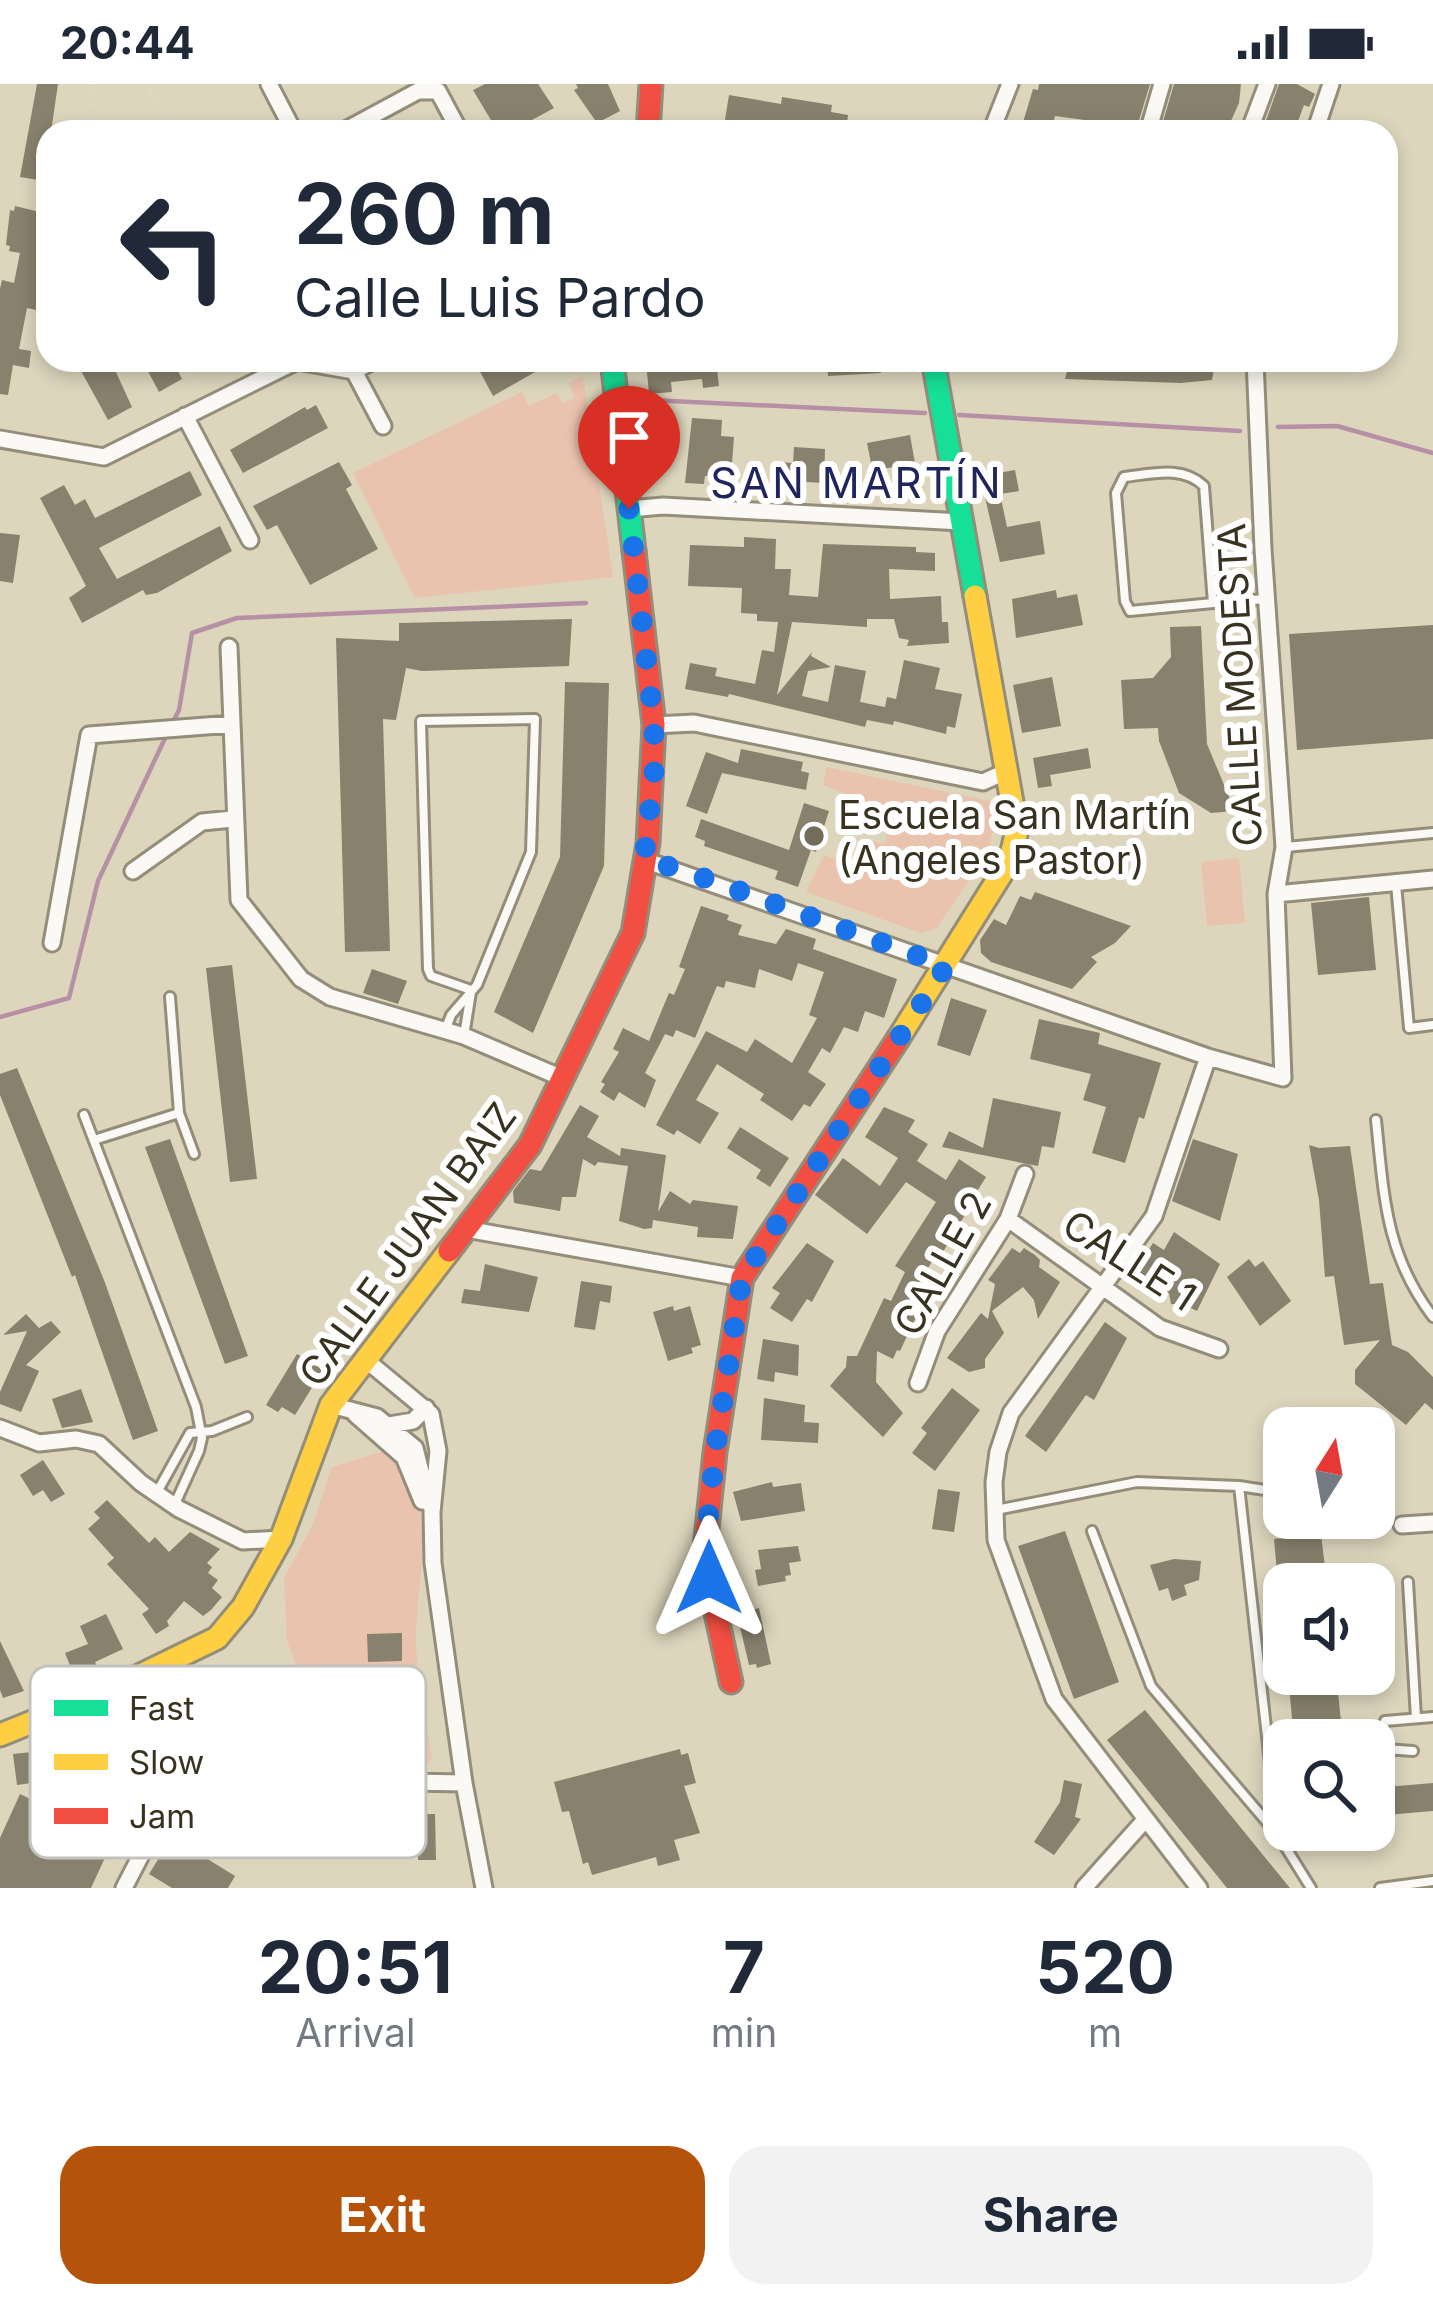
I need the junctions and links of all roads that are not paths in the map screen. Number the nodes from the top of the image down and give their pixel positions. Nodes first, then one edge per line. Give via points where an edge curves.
1 (269, 84) edge
2 (651, 84) edge
3 (1010, 84) edge
4 (1162, 84) edge
5 (1267, 84) edge
6 (1331, 84) edge
7 (288, 120) edge
8 (364, 120) edge
9 (453, 120) edge
10 (649, 120) edge
11 (996, 120) edge
12 (1152, 120) edge
13 (1254, 120) edge
14 (1319, 120) edge
15 (274, 372) edge
16 (355, 372) edge
17 (613, 372) edge
18 (935, 372) edge
19 (1256, 372) edge
20 (185, 416) junction
21 (383, 426) dead end
22 (0, 439) edge
23 (629, 509) junction
24 (962, 522) junction
25 (250, 540) dead end
26 (1268, 599) junction
27 (1213, 603) junction
28 (229, 646) dead end
29 (232, 724) junction
30 (654, 725) junction
31 (1005, 772) junction
32 (233, 818) junction
33 (1433, 833) edge
34 (1284, 847) junction
35 (644, 860) junction
36 (133, 871) dead end
37 (1433, 879) edge
38 (1396, 883) junction
39 (1276, 893) junction
40 (52, 944) dead end
41 (946, 966) junction
42 (471, 990) junction
43 (170, 998) dead end
44 (1433, 1024) edge
45 (446, 1030) junction
46 (464, 1036) junction
47 (1208, 1057) junction
48 (562, 1078) junction
49 (179, 1113) junction
50 (84, 1115) dead end
51 (1376, 1120) dead end
52 (94, 1140) junction
53 (194, 1154) dead end
54 (1025, 1174) dead end
55 (1008, 1220) junction
56 (466, 1229) junction
57 (742, 1278) junction
58 (1104, 1288) junction
59 (1433, 1317) edge
60 (1220, 1349) dead end
61 (366, 1360) junction
62 (917, 1383) dead end
63 (342, 1408) junction
64 (426, 1408) junction
65 (248, 1417) dead end
66 (389, 1425) junction
67 (0, 1428) edge
68 (198, 1430) junction
69 (1239, 1486) junction
70 (1263, 1490) edge
71 (156, 1494) junction
72 (174, 1506) junction
73 (994, 1511) junction
74 (432, 1512) junction
75 (1433, 1523) edge
76 (1402, 1525) dead end
77 (1092, 1531) dead end
78 (281, 1539) junction
79 (1408, 1582) dead end
80 (159, 1666) edge
81 (731, 1682) dead end
82 (1433, 1717) edge
83 (1416, 1718) junction
84 (1265, 1719) edge
85 (30, 1723) edge
86 (0, 1735) edge
87 (1412, 1751) dead end
88 (426, 1782) edge
89 (464, 1783) junction
90 (1263, 1817) edge
91 (1144, 1821) junction
92 (1288, 1851) edge
93 (140, 1858) edge
94 (1433, 1881) edge
95 (124, 1888) edge
96 (484, 1888) edge
97 (1084, 1888) edge
98 (1199, 1888) edge
99 (1311, 1888) edge
100 (1380, 1888) edge

1 - 7 street
2 - 10 street
3 - 11 street
4 - 12 street
5 - 13 street
6 - 14 street
8 - 9 street via 430,90
15 - 20 street
16 - 21 street
17 - 23 street, CALLE JUAN BAIZ
18 - 24 street
19 - 26 street, CALLE MODESTA
20 - 22 street via 104,457
20 - 25 street
23 - 24 street
23 - 30 street, CALLE JUAN BAIZ
24 - 31 street
26 - 27 lane
26 - 34 street, CALLE MODESTA
27 - 27 lane via 1204,486 1181,472 1124,477 1115,493 1130,611
28 - 29 street
29 - 32 street
29 - 40 street via 89,734
30 - 31 street via 694,723 983,782
30 - 35 street, CALLE JUAN BAIZ
31 - 41 street via 1017,830 1010,860
32 - 36 street via 202,822
32 - 45 street via 239,900 301,979 330,997
33 - 34 lane
34 - 39 street, CALLE MODESTA
35 - 41 street
35 - 48 street, CALLE JUAN BAIZ via 631,942
37 - 38 street
38 - 39 street
38 - 44 lane via 1409,1028
39 - 47 street, CALLE MODESTA via 1282,1078
41 - 47 street
41 - 57 street
42 - 42 lane via 531,852 536,719 421,722 428,969
42 - 45 lane
42 - 46 lane
43 - 49 lane
45 - 46 street
46 - 48 street
47 - 58 street via 1154,1216
48 - 56 street, CALLE JUAN BAIZ via 530,1145
49 - 52 lane
49 - 53 lane
50 - 52 lane
51 - 59 lane via 1387,1225
52 - 68 lane
54 - 55 street, CALLE 2
55 - 58 street, CALLE 1
55 - 62 street, CALLE 2 via 937,1330
56 - 57 street
56 - 61 street, CALLE JUAN BAIZ
57 - 81 street via 704,1558
58 - 60 street, CALLE 1 via 1160,1328
58 - 73 street via 1011,1413 998,1452
61 - 63 street, CALLE JUAN BAIZ
61 - 64 street
63 - 66 street
63 - 74 street via 404,1457 416,1495
63 - 78 street, CALLE JUAN BAIZ
64 - 66 street
64 - 74 street via 438,1451
65 - 68 lane
66 - 74 street via 415,1448
67 - 71 street via 39,1443 99,1444
68 - 71 lane
68 - 72 lane via 199,1450
69 - 70 lane
69 - 73 lane via 1137,1482
69 - 84 lane
71 - 72 street
72 - 78 street via 243,1541
73 - 91 street via 996,1540 1054,1699
74 - 89 street
75 - 76 street
77 - 90 lane via 1151,1686
78 - 80 street, CALLE JUAN BAIZ via 217,1638
79 - 83 lane
82 - 83 lane
83 - 87 lane via 1385,1721 1381,1729 1385,1749
85 - 86 street, CALLE JUAN BAIZ
88 - 89 street
89 - 96 street
91 - 97 street
91 - 98 street
92 - 99 lane
93 - 95 street
94 - 100 lane

